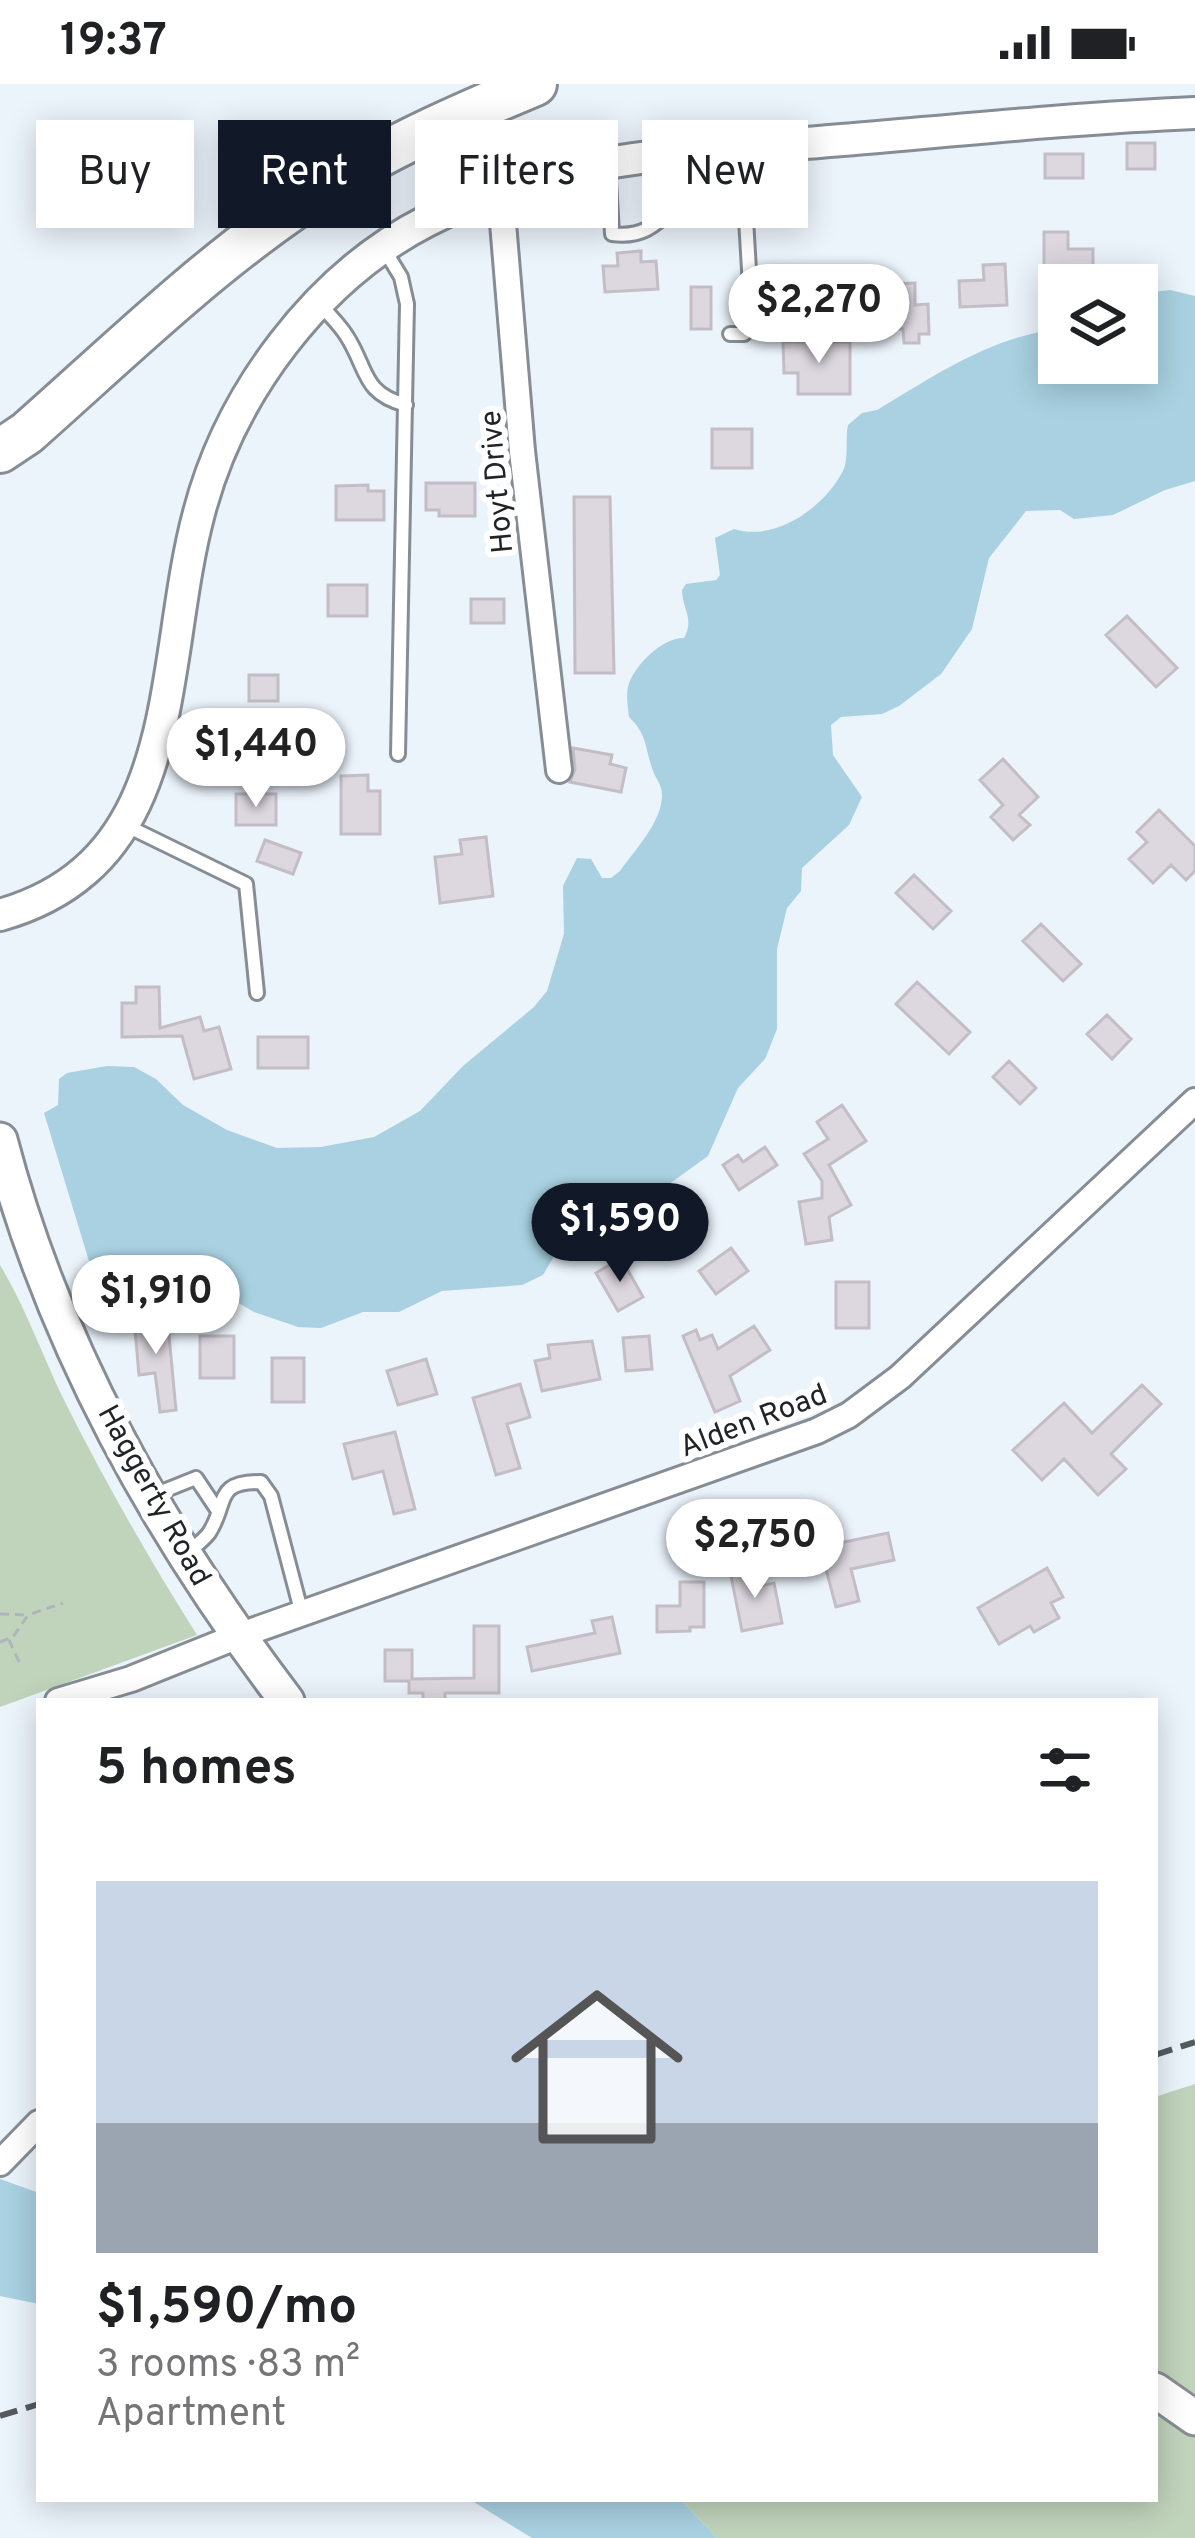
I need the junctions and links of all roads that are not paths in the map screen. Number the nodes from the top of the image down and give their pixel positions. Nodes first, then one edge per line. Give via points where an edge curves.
1 (536, 84) edge
2 (1195, 112) edge
3 (808, 144) edge
4 (415, 228) edge
5 (503, 228) edge
6 (611, 228) edge
7 (652, 228) edge
8 (747, 228) edge
9 (383, 248) junction
10 (320, 304) junction
11 (730, 334) dead end
12 (406, 405) junction
13 (0, 451) edge
14 (398, 754) dead end
15 (560, 770) dead end
16 (125, 825) junction
17 (0, 915) edge
18 (256, 993) dead end
19 (1195, 1101) edge
20 (0, 1140) edge
21 (150, 1497) junction
22 (218, 1510) junction
23 (184, 1555) junction
24 (302, 1614) junction
25 (238, 1636) junction
26 (68, 1698) edge
27 (285, 1698) edge
28 (36, 2126) edge
29 (0, 2163) edge
30 (1158, 2392) edge
31 (1195, 2418) edge

1 - 13 highway via 450,120 294,207
2 - 3 street
4 - 9 street
5 - 15 street, Hoyt Drive
6 - 7 lane via 631,237
8 - 11 lane via 752,321 745,334
9 - 10 street
9 - 12 lane via 407,304
10 - 12 lane via 345,332 369,385
10 - 16 street via 254,386 223,444 199,512 156,746
12 - 14 lane
16 - 17 street via 85,874
16 - 18 lane via 246,884
19 - 24 street, Alden Road via 848,1415
20 - 21 main road, Haggerty Road via 28,1241
21 - 22 lane via 196,1478
21 - 23 main road, Haggerty Road
22 - 23 lane via 207,1536
22 - 24 lane via 224,1490 261,1482
23 - 25 main road, Haggerty Road
24 - 25 street, Alden Road
25 - 26 street, Alden Road
25 - 27 main road, Haggerty Road
28 - 29 street
30 - 31 main road

